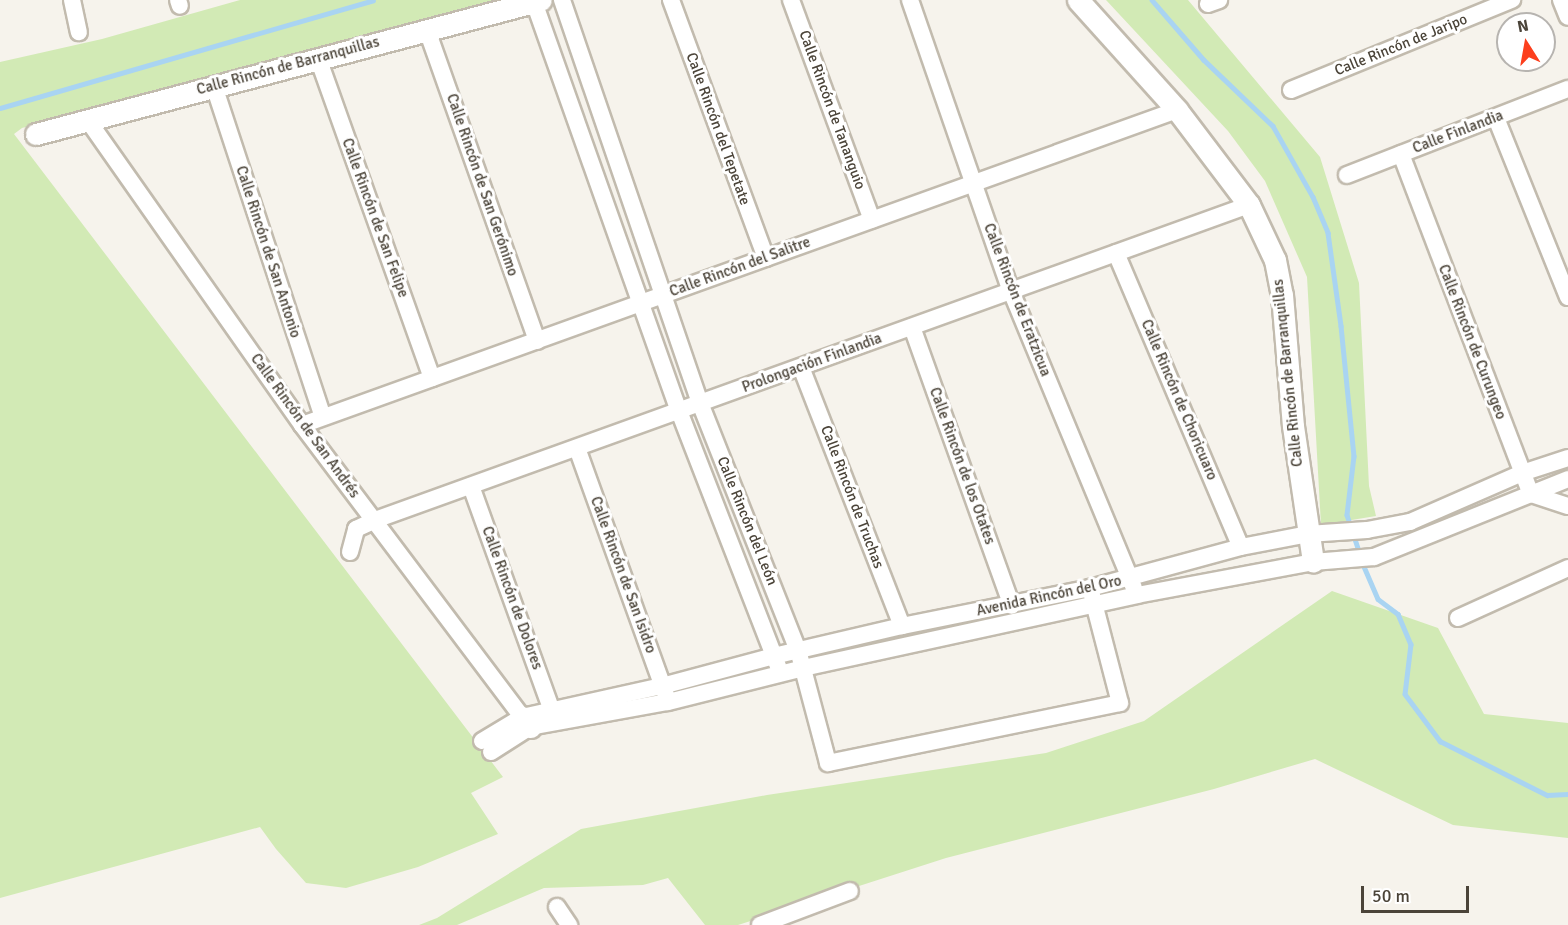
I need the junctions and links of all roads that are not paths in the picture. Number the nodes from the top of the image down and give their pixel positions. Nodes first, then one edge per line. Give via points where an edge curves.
1 (72, 0) edge
2 (562, 0) edge
3 (671, 0) edge
4 (791, 0) edge
5 (910, 0) edge
6 (1078, 0) edge
7 (1512, 0) edge
8 (1561, 0) edge
9 (537, 1) edge
10 (1568, 17) edge
11 (427, 30) junction
12 (79, 32) dead end
13 (318, 58) junction
14 (214, 86) junction
15 (1568, 89) edge
16 (1291, 90) dead end
17 (1177, 110) junction
18 (1496, 118) junction
19 (87, 119) junction
20 (36, 134) dead end
21 (1401, 154) junction
22 (1347, 176) dead end
23 (974, 183) junction
24 (1249, 206) junction
25 (872, 220) junction
26 (1116, 253) junction
27 (766, 258) junction
28 (1011, 291) junction
29 (663, 295) junction
30 (1568, 297) edge
31 (641, 303) junction
32 (912, 327) junction
33 (537, 340) junction
34 (801, 367) junction
35 (432, 378) junction
36 (700, 403) junction
37 (679, 411) junction
38 (323, 417) junction
39 (302, 425) junction
40 (577, 448) junction
41 (1568, 458) edge
42 (1522, 473) junction
43 (1568, 479) edge
44 (471, 486) junction
45 (1531, 494) junction
46 (1568, 506) edge
47 (375, 520) junction
48 (1308, 534) junction
49 (1241, 547) junction
50 (350, 552) dead end
51 (1313, 562) junction
52 (1568, 568) edge
53 (1129, 579) junction
54 (1137, 595) junction
55 (1092, 596) junction
56 (1012, 606) junction
57 (1458, 618) dead end
58 (902, 626) junction
59 (798, 650) junction
60 (774, 656) junction
61 (804, 668) junction
62 (781, 674) junction
63 (665, 694) junction
64 (552, 711) junction
65 (526, 722) junction
66 (487, 747) dead end
67 (850, 891) dead end
68 (557, 907) dead end
69 (569, 925) edge
70 (760, 925) edge

1 - 12 street
2 - 29 street, Calle Rincón del León
3 - 27 street, Calle Rincón del Tepetate
4 - 25 street, Calle Rincón de Tananguio
5 - 23 street, Calle Rincón de Eratzicua
6 - 17 street, Calle Rincón de Barranquillas
7 - 16 street, Calle Rincón de Jaripo
8 - 10 street
9 - 11 street, Calle Rincón de Barranquillas
9 - 31 street, Calle Rincón del León
11 - 13 street, Calle Rincón de Barranquillas
11 - 33 street, Calle Rincón de San Gerónimo
13 - 14 street, Calle Rincón de Barranquillas
13 - 35 street, Calle Rincón de San Felipe
14 - 19 street, Calle Rincón de Barranquillas
14 - 38 street, Calle Rincón de San Antonio
15 - 18 street, Calle Finlandia
17 - 23 street, Calle Rincón del Salitre
17 - 24 street, Calle Rincón de Barranquillas
18 - 21 street, Calle Finlandia
18 - 30 street
19 - 20 street, Calle Rincón de Barranquillas
19 - 39 street, Calle Rincón de San Andrés
21 - 22 street, Calle Finlandia
21 - 42 street, Calle Rincón de Curungeo
23 - 25 street, Calle Rincón del Salitre
23 - 28 street, Calle Rincón de Eratzicua
24 - 26 street, Prolongación Finlandia
24 - 48 street, Calle Rincón de Barranquillas via 1275,260 1282,295 1293,426
25 - 27 street, Calle Rincón del Salitre
26 - 28 street, Prolongación Finlandia
26 - 49 street, Calle Rincón de Choricuaro
27 - 29 street, Calle Rincón del Salitre
28 - 32 street, Prolongación Finlandia
28 - 53 street, Calle Rincón de Eratzicua
29 - 31 street, Calle Rincón del Salitre
29 - 36 street, Calle Rincón del León
31 - 33 street, Calle Rincón del Salitre
31 - 37 street, Calle Rincón del León
32 - 34 street, Prolongación Finlandia
32 - 56 street, Calle Rincón de los Otates
33 - 35 street, Calle Rincón del Salitre
34 - 36 street, Prolongación Finlandia
34 - 58 street, Calle Rincón de Truchas
35 - 38 street, Calle Rincón del Salitre
36 - 37 street, Prolongación Finlandia
36 - 59 street, Calle Rincón del León
37 - 40 street, Prolongación Finlandia
37 - 60 street, Calle Rincón del León
38 - 39 street, Calle Rincón del Salitre
39 - 47 street, Calle Rincón de San Andrés
40 - 44 street, Prolongación Finlandia
40 - 63 street, Calle Rincón de San Isidro
41 - 42 street, Avenida Rincón del Oro
42 - 45 street, Calle Rincón de Curungeo
42 - 48 street, Avenida Rincón del Oro via 1410,522
43 - 45 street, Avenida Rincón del Oro
44 - 47 street, Prolongación Finlandia
44 - 64 street, Calle Rincón de Dolores
45 - 46 street
45 - 51 street, Avenida Rincón del Oro via 1374,557
47 - 50 street via 356,530
47 - 65 street, Calle Rincón de San Andrés
48 - 49 street, Avenida Rincón del Oro
48 - 51 street, Calle Rincón de Barranquillas
49 - 53 street, Avenida Rincón del Oro
51 - 54 street, Avenida Rincón del Oro
52 - 57 street
53 - 54 street, Calle Rincón de Eratzicua
53 - 55 street, Avenida Rincón del Oro
54 - 55 street, Avenida Rincón del Oro
55 - 56 street, Avenida Rincón del Oro
55 - 61 street, Avenida Rincón del Oro
55 - 61 street, Calle Rincón del León via 1120,703 828,763
56 - 58 street, Avenida Rincón del Oro
58 - 59 street, Avenida Rincón del Oro
59 - 60 street, Avenida Rincón del Oro
59 - 61 street, Calle Rincón del León
60 - 62 street, Calle Rincón del León
60 - 63 street, Avenida Rincón del Oro
61 - 62 street, Avenida Rincón del Oro
62 - 63 street, Avenida Rincón del Oro
63 - 64 street, Avenida Rincón del Oro
63 - 65 street, Avenida Rincón del Oro
64 - 65 street, Avenida Rincón del Oro
65 - 66 street
67 - 70 street
68 - 69 street

